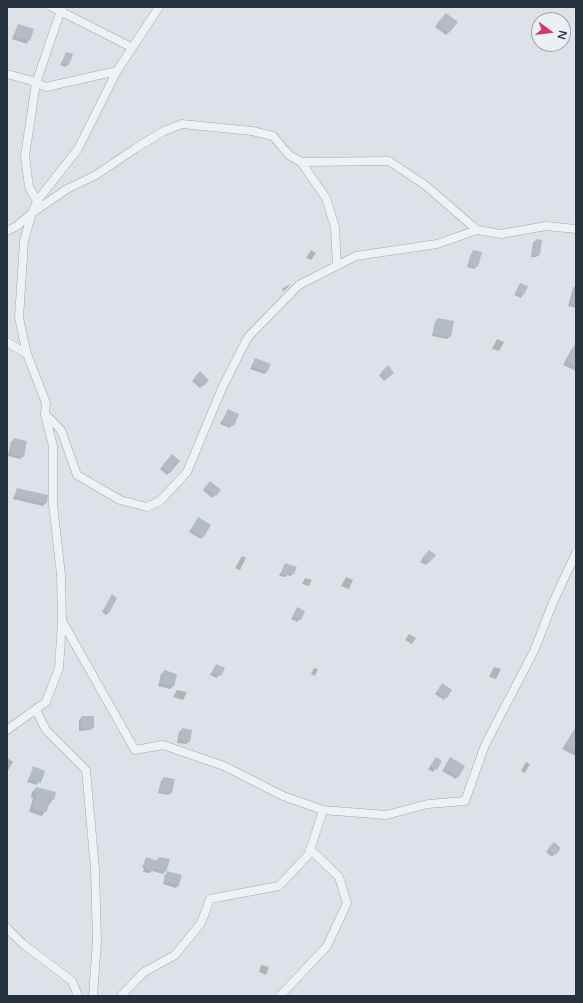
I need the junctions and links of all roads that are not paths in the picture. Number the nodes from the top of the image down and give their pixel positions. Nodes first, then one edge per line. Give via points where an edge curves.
1 (52, 7) edge
2 (159, 7) edge
3 (61, 9) edge
4 (132, 47) junction
5 (117, 71) junction
6 (7, 74) edge
7 (36, 83) junction
8 (301, 162) junction
9 (37, 201) junction
10 (32, 213) junction
11 (576, 229) edge
12 (477, 230) junction
13 (7, 231) edge
14 (337, 266) junction
15 (7, 342) edge
16 (27, 354) junction
17 (45, 414) junction
18 (576, 553) edge
19 (62, 621) junction
20 (46, 702) junction
21 (7, 730) edge
22 (323, 810) junction
23 (310, 849) junction
24 (7, 928) edge
25 (78, 996) edge
26 (93, 996) edge
27 (121, 996) edge
28 (280, 996) edge

1 - 3 street
2 - 4 street
3 - 4 street
3 - 7 street
4 - 5 street
5 - 7 street via 46,87
5 - 9 street via 78,149
6 - 7 street
7 - 9 street via 25,156 29,187
8 - 10 street via 289,155 273,136 252,131 182,124 164,131
8 - 12 street via 389,161 425,185
8 - 14 street via 326,198 335,227
9 - 10 street
10 - 13 street
10 - 16 street via 24,241 19,318
11 - 12 street via 546,226 501,234
12 - 14 street via 437,244 356,256
14 - 17 street via 299,285 248,337 223,386 187,472 160,501 147,507 120,500 77,475 61,430
15 - 16 street
16 - 17 street via 46,403
17 - 19 street via 53,446 53,504
18 - 22 street via 534,651 485,745 465,801 428,804 386,815
19 - 20 street via 59,668
19 - 22 street via 135,750 163,746 224,766 283,796
20 - 21 street
20 - 26 street via 36,710 46,730 86,770 95,869 97,941
22 - 23 street
23 - 27 street via 309,854 279,886 210,899 201,923 175,955 144,972
23 - 28 street via 339,877 347,903 327,946
24 - 25 street via 23,944 72,981

